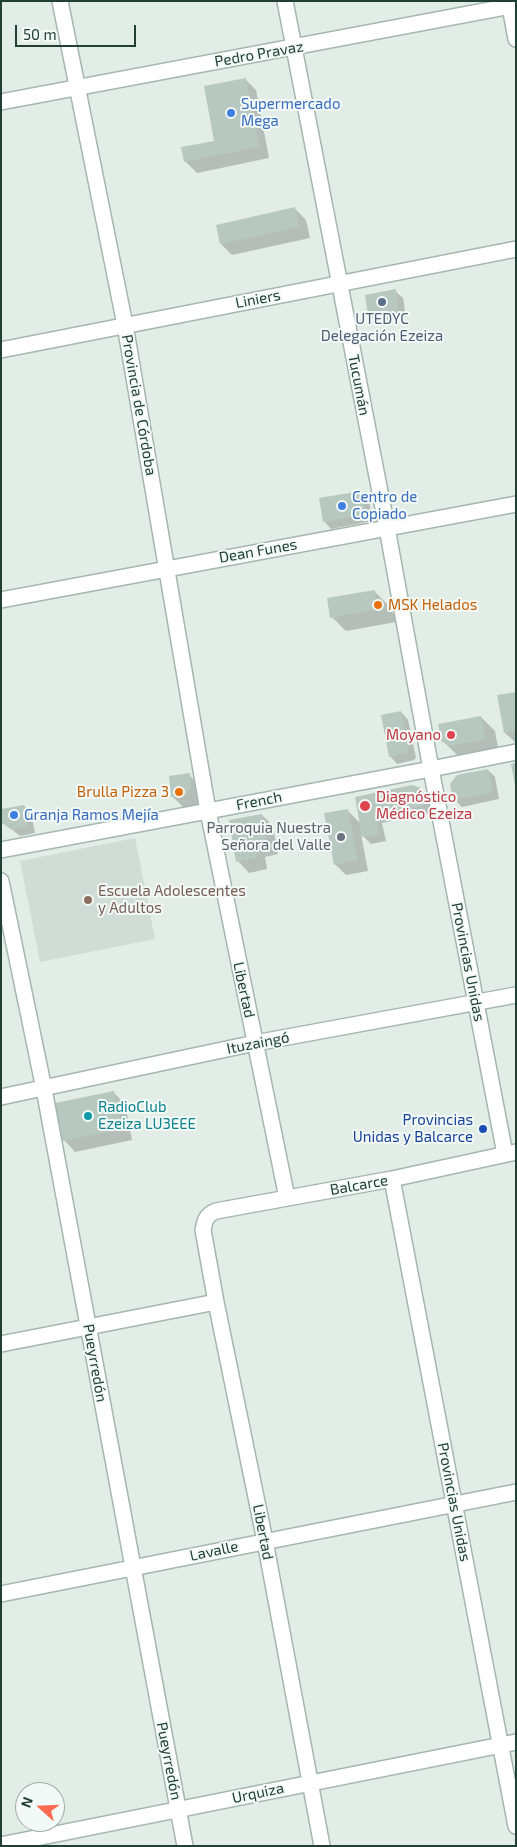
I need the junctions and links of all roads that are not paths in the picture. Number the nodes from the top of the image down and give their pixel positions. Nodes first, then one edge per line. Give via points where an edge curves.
1 (60, 1) edge
2 (285, 1) edge
3 (511, 4) edge
4 (516, 39) edge
5 (294, 47) junction
6 (77, 87) junction
7 (1, 102) edge
8 (516, 249) edge
9 (339, 283) junction
10 (125, 326) junction
11 (1, 350) edge
12 (516, 504) edge
13 (387, 528) junction
14 (166, 568) junction
15 (1, 600) edge
16 (516, 752) edge
17 (431, 769) junction
18 (208, 811) junction
19 (1, 850) edge
20 (1, 881) edge
21 (516, 995) edge
22 (476, 1003) junction
23 (255, 1042) junction
24 (44, 1089) junction
25 (1, 1097) edge
26 (510, 1153) edge
27 (392, 1179) junction
28 (287, 1198) junction
29 (204, 1219) joint
30 (216, 1302) junction
31 (88, 1327) junction
32 (1, 1344) edge
33 (516, 1492) edge
34 (454, 1504) junction
35 (265, 1541) junction
36 (132, 1568) junction
37 (1, 1594) edge
38 (516, 1742) edge
39 (500, 1745) junction
40 (309, 1782) junction
41 (178, 1809) junction
42 (516, 1826) edge
43 (1, 1845) edge
44 (184, 1846) edge
45 (322, 1846) edge

1 - 6 street, Provincia de Córdoba
2 - 5 street, Tucumán
3 - 4 street
3 - 5 street, Pedro Pravaz
5 - 6 street, Pedro Pravaz
5 - 9 street, Tucumán
6 - 7 street, Pedro Pravaz
6 - 10 street, Provincia de Córdoba
8 - 9 street, Liniers
9 - 10 street, Liniers
9 - 13 street, Tucumán
10 - 11 street, Liniers
10 - 14 street, Provincia de Córdoba
12 - 13 street, Dean Funes
13 - 14 street, Dean Funes
13 - 17 street, Tucumán
14 - 15 street, Dean Funes
14 - 18 street, Provincia de Córdoba
16 - 17 street, French
17 - 18 street, French
17 - 22 street, Provincias Unidas
18 - 19 street, French
18 - 23 street, Libertad
20 - 24 street, Pueyrredón
21 - 22 street, Ituzaingó
22 - 23 street, Ituzaingó
22 - 26 street, Provincias Unidas
23 - 24 street, Ituzaingó
23 - 28 street, Libertad
24 - 25 street, Ituzaingó
24 - 31 street, Pueyrredón
26 - 27 street, Balcarce
27 - 28 street, Balcarce
27 - 34 street, Provincias Unidas
28 - 29 street, Balcarce via 216,1211
29 - 30 street, Libertad via 203,1230
30 - 31 street
30 - 35 street, Libertad
31 - 32 street
31 - 36 street, Pueyrredón
33 - 34 street, Lavalle
34 - 35 street, Lavalle
34 - 39 street, Provincias Unidas
35 - 36 street, Lavalle
35 - 40 street, Libertad
36 - 37 street, Lavalle
36 - 41 street, Pueyrredón
38 - 39 street, Urquiza
39 - 40 street, Urquiza
39 - 42 street, Provincias Unidas
40 - 41 street, Urquiza
40 - 45 street, Libertad
41 - 43 street, Urquiza
41 - 44 street, Pueyrredón

